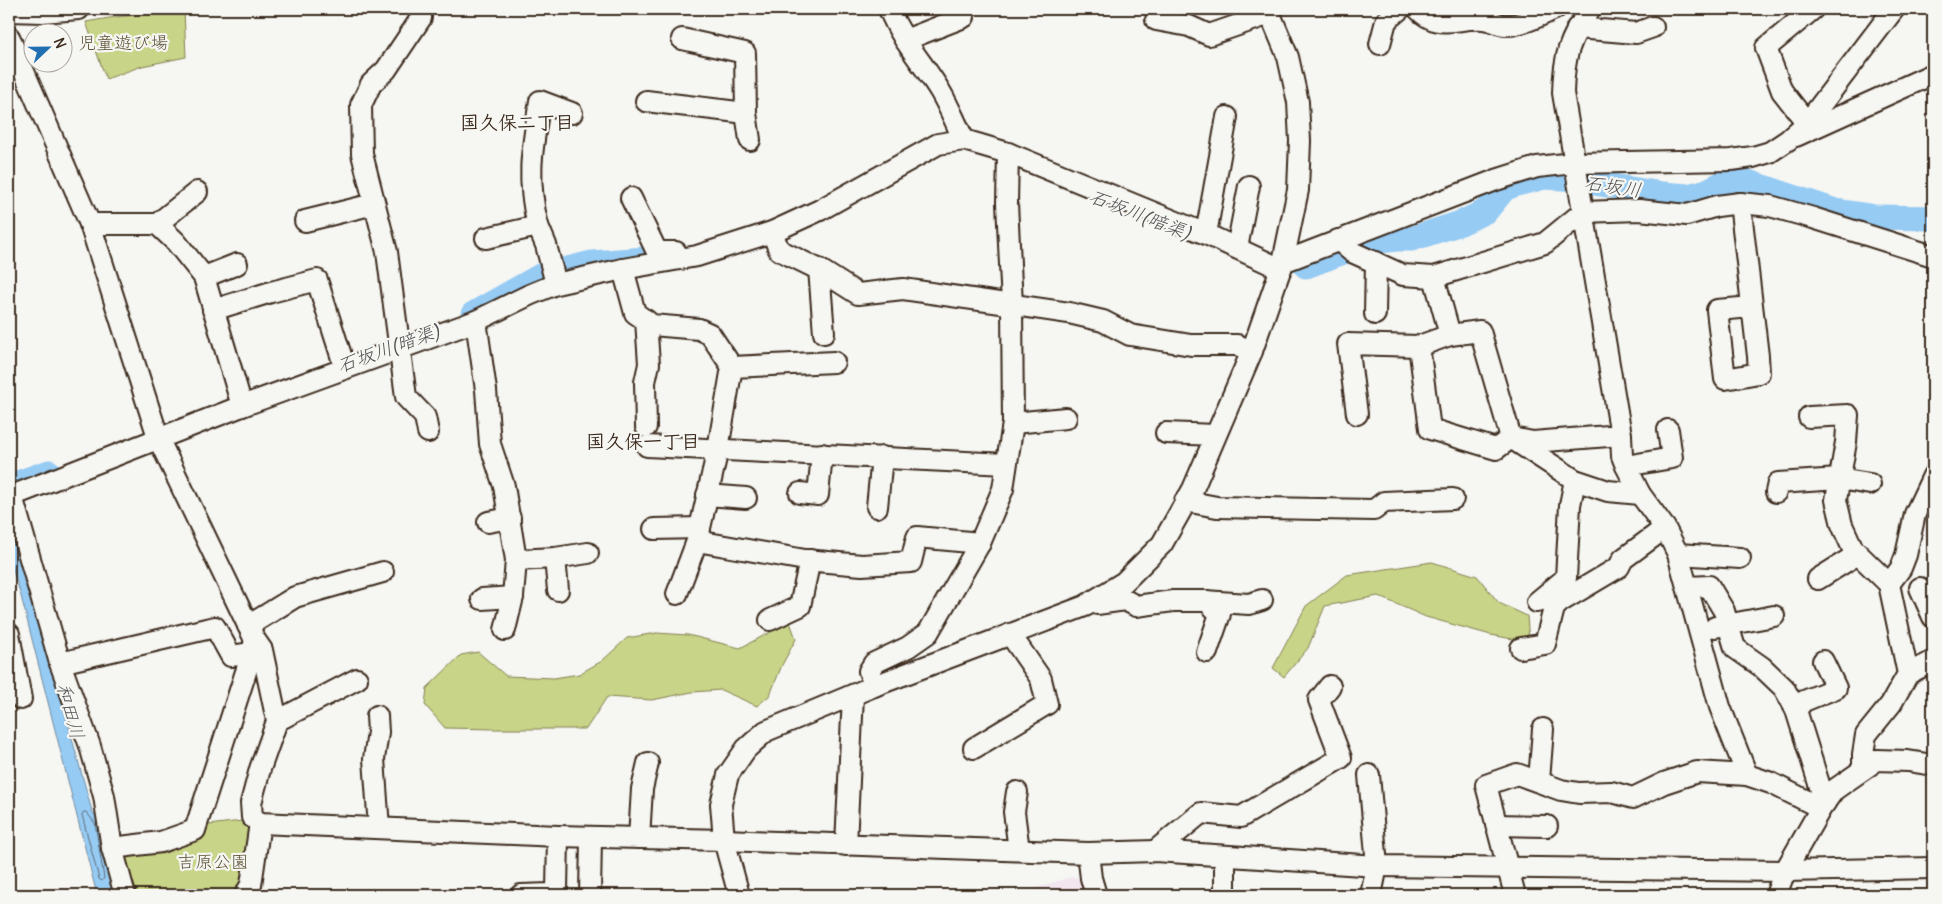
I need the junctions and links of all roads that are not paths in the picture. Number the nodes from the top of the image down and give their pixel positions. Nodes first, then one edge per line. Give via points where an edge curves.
1 (79, 9) edge
2 (420, 9) edge
3 (889, 9) edge
4 (1400, 9) edge
5 (1418, 9) edge
6 (1556, 9) edge
7 (1590, 9) edge
8 (1814, 9) edge
9 (1894, 9) edge
10 (9, 11) edge
11 (1269, 11) edge
12 (964, 17) dead end
13 (1156, 20) dead end
14 (1654, 27) dead end
15 (1577, 28) junction
16 (9, 37) edge
17 (682, 39) dead end
18 (905, 40) junction
19 (1380, 44) dead end
20 (1933, 74) edge
21 (646, 101) dead end
22 (746, 112) junction
23 (572, 113) dead end
24 (1227, 117) dead end
25 (1806, 123) junction
26 (750, 140) dead end
27 (964, 140) junction
28 (1788, 140) junction
29 (1008, 153) junction
30 (1576, 175) junction
31 (1249, 186) dead end
32 (197, 192) dead end
33 (631, 198) dead end
34 (1740, 203) junction
35 (374, 204) junction
36 (1583, 212) junction
37 (305, 221) dead end
38 (90, 224) junction
39 (158, 224) junction
40 (538, 226) junction
41 (772, 232) junction
42 (1206, 234) junction
43 (486, 238) dead end
44 (1345, 246) junction
45 (1237, 248) junction
46 (1930, 250) edge
47 (668, 258) junction
48 (1376, 262) junction
49 (237, 264) dead end
50 (1282, 266) junction
51 (623, 269) junction
52 (819, 269) junction
53 (204, 277) junction
54 (1434, 277) junction
55 (556, 284) junction
56 (1012, 305) junction
57 (1752, 307) dead end
58 (213, 310) junction
59 (1375, 314) dead end
60 (476, 320) junction
61 (646, 320) junction
62 (824, 332) dead end
63 (1450, 335) junction
64 (398, 343) junction
65 (1419, 346) junction
66 (1252, 351) junction
67 (834, 362) dead end
68 (343, 364) junction
69 (732, 367) junction
70 (241, 402) junction
71 (1357, 414) dead end
72 (1809, 417) dead end
73 (1066, 418) dead end
74 (1013, 423) junction
75 (1668, 430) dead end
76 (428, 432) dead end
77 (157, 433) junction
78 (1166, 434) dead end
79 (1215, 435) junction
80 (1620, 435) junction
81 (1511, 438) junction
82 (718, 449) junction
83 (822, 454) junction
84 (882, 456) junction
85 (1006, 464) junction
86 (1626, 466) junction
87 (1933, 476) edge
88 (1839, 479) junction
89 (1575, 480) junction
90 (1870, 484) dead end
91 (1776, 492) dead end
92 (800, 493) dead end
93 (1640, 494) junction
94 (707, 495) junction
95 (11, 496) edge
96 (746, 498) dead end
97 (1453, 499) dead end
98 (1185, 502) junction
99 (877, 507) dead end
100 (510, 518) junction
101 (488, 522) dead end
102 (1664, 528) junction
103 (654, 529) dead end
104 (698, 534) junction
105 (980, 543) junction
106 (588, 553) dead end
107 (1678, 554) junction
108 (1858, 554) junction
109 (555, 558) junction
110 (1740, 558) dead end
111 (516, 560) junction
112 (810, 560) junction
113 (383, 572) dead end
114 (1818, 579) dead end
115 (1889, 584) junction
116 (1688, 586) junction
117 (1920, 588) dead end
118 (558, 590) dead end
119 (677, 594) dead end
120 (513, 597) junction
121 (482, 599) dead end
122 (1262, 600) dead end
123 (1207, 601) junction
124 (1537, 602) dead end
125 (1085, 606) junction
126 (1774, 616) dead end
127 (1933, 617) edge
128 (770, 620) dead end
129 (1728, 624) junction
130 (505, 630) dead end
131 (1699, 630) junction
132 (9, 634) edge
133 (1010, 634) junction
134 (252, 640) junction
135 (1521, 648) dead end
136 (1207, 652) dead end
137 (1824, 661) dead end
138 (1933, 661) edge
139 (60, 663) junction
140 (1908, 674) junction
141 (357, 680) dead end
142 (874, 686) junction
143 (1330, 686) dead end
144 (852, 695) junction
145 (21, 699) dead end
146 (1796, 709) junction
147 (377, 716) dead end
148 (277, 721) junction
149 (1543, 729) dead end
150 (974, 748) dead end
151 (648, 763) dead end
152 (1933, 765) edge
153 (1863, 769) junction
154 (1747, 774) junction
155 (1369, 775) dead end
156 (1539, 781) junction
157 (1017, 792) dead end
158 (1823, 805) junction
159 (260, 822) junction
160 (1496, 825) junction
161 (1547, 826) dead end
162 (379, 828) junction
163 (558, 836) junction
164 (591, 837) junction
165 (638, 838) junction
166 (724, 840) junction
167 (846, 844) junction
168 (112, 848) junction
169 (1019, 850) junction
170 (1156, 852) junction
171 (1088, 853) junction
172 (1225, 856) junction
173 (1377, 866) junction
174 (1508, 868) junction
175 (1933, 868) edge
176 (1785, 871) junction
177 (1933, 885) edge
178 (125, 895) edge
179 (245, 895) edge
180 (521, 895) edge
181 (590, 895) edge
182 (740, 895) edge
183 (1096, 895) edge
184 (1225, 895) edge
185 (1372, 895) edge
186 (1515, 895) edge
187 (1779, 895) edge

1 - 10 street
2 - 35 street via 421,18 386,70 371,84 362,105 362,154
3 - 18 street
4 - 19 street via 1386,21
5 - 6 street via 1424,16 1438,22 1484,19 1500,26 1517,24
7 - 15 street
8 - 25 street via 1766,48 1782,91
9 - 25 street
11 - 13 street via 1209,35 1189,26
11 - 50 street via 1288,57 1298,102 1300,141 1298,190
12 - 18 street
14 - 15 street via 1636,33
15 - 30 street via 1570,42 1563,93
16 - 38 street
17 - 22 street via 745,53
18 - 27 street via 940,92
20 - 28 street
21 - 22 street
22 - 26 street
23 - 40 street via 540,102 530,174
24 - 42 street
25 - 28 street
27 - 29 street
27 - 41 street via 938,144 820,210
28 - 30 street via 1753,158
29 - 42 street
29 - 56 street
30 - 36 street
30 - 44 street via 1537,167
31 - 45 street
32 - 39 street
33 - 47 street via 657,252
34 - 36 street via 1687,215 1638,210
34 - 46 street via 1770,206
34 - 57 street
35 - 37 street
35 - 64 street via 387,252
36 - 54 street via 1545,243
36 - 80 street
38 - 39 street
38 - 77 street
39 - 53 street
40 - 43 street
40 - 55 street
41 - 47 street via 697,256
41 - 52 street via 779,250
42 - 45 street
44 - 48 street
44 - 50 street
45 - 50 street
47 - 51 street
48 - 54 street via 1403,275
48 - 59 street
49 - 53 street
50 - 66 street
51 - 55 street
51 - 61 street via 636,313
52 - 56 street via 858,294 903,289
52 - 62 street
53 - 58 street
54 - 63 street
55 - 60 street
56 - 66 street via 1102,321 1130,335 1191,345 1237,345
56 - 74 street
58 - 68 street via 317,280
58 - 70 street
60 - 64 street
60 - 100 street via 490,444 504,486
61 - 69 street via 652,324 700,329 710,334
61 - 82 street via 649,364 645,382 646,436
63 - 65 street
63 - 81 street via 1480,331
64 - 68 street
64 - 76 street via 406,397 425,417
65 - 71 street via 1348,344
65 - 81 street via 1430,429 1496,449
66 - 79 street
67 - 69 street
68 - 70 street
69 - 82 street
70 - 77 street
72 - 88 street via 1848,415
73 - 74 street
74 - 85 street
75 - 86 street via 1672,458
77 - 95 street
77 - 134 street
78 - 79 street
79 - 98 street
80 - 81 street via 1534,442
80 - 86 street
81 - 89 street
82 - 83 street
82 - 94 street
83 - 84 street
83 - 92 street via 818,495
84 - 85 street
84 - 99 street
85 - 105 street via 1004,489
86 - 93 street
87 - 115 street via 1915,514 1901,568
88 - 90 street
88 - 91 street via 1778,483
88 - 108 street via 1836,500 1842,525
89 - 93 street via 1608,491
89 - 124 street via 1570,505 1566,578
93 - 102 street
94 - 96 street
94 - 104 street
95 - 139 street
97 - 98 street via 1384,502 1374,510 1217,507
98 - 125 street via 1162,544 1144,563 1124,582
100 - 101 street
100 - 111 street
102 - 107 street
102 - 135 street via 1623,559 1619,567 1560,602 1554,608 1545,644
103 - 104 street
104 - 112 street
104 - 119 street
105 - 112 street via 917,538 911,562 862,564
105 - 142 street via 928,633 908,647 874,663 869,672
106 - 109 street
107 - 110 street
107 - 116 street
108 - 114 street
108 - 115 street
109 - 111 street
109 - 118 street
111 - 120 street
112 - 128 street via 800,606
113 - 134 street via 295,597
115 - 140 street
116 - 129 street via 1709,586
116 - 131 street
117 - 127 street
120 - 121 street
120 - 130 street
122 - 123 street via 1249,604
123 - 125 street via 1136,606 1125,600
123 - 136 street via 1220,614
125 - 133 street
126 - 129 street
129 - 131 street
129 - 146 street via 1735,648 1784,688
131 - 154 street via 1720,707
132 - 145 street
133 - 142 street
133 - 150 street via 1041,679 1048,704
134 - 139 street via 231,656 215,627
134 - 148 street via 262,650
134 - 168 street via 194,830 162,842
137 - 146 street via 1836,688 1804,701
138 - 140 street
139 - 168 street via 90,746 104,796
140 - 153 street via 1891,704 1866,735
141 - 148 street
142 - 144 street
143 - 170 street via 1319,700 1341,758 1241,818 1201,813
144 - 166 street via 766,731 746,749 728,775 721,804
144 - 167 street
146 - 158 street
147 - 162 street via 374,759
148 - 159 street via 251,803 252,817
149 - 156 street
151 - 165 street via 642,789
152 - 153 street via 1877,760
153 - 158 street via 1834,790
154 - 156 street via 1698,772 1633,798 1612,792 1561,790
154 - 158 street
155 - 173 street
156 - 160 street via 1517,774 1486,785
157 - 169 street via 1014,812
158 - 176 street
159 - 162 street
159 - 179 street via 250,885
160 - 161 street
160 - 174 street
162 - 163 street
163 - 164 street
163 - 180 street via 557,890 550,894
164 - 165 street
164 - 181 street
165 - 166 street
166 - 167 street
166 - 182 street
167 - 169 street
168 - 178 street
169 - 171 street
170 - 171 street
170 - 172 street
171 - 183 street
172 - 173 street
172 - 184 street
173 - 174 street
173 - 185 street
174 - 176 street
174 - 186 street
175 - 176 street
175 - 177 street
176 - 187 street

